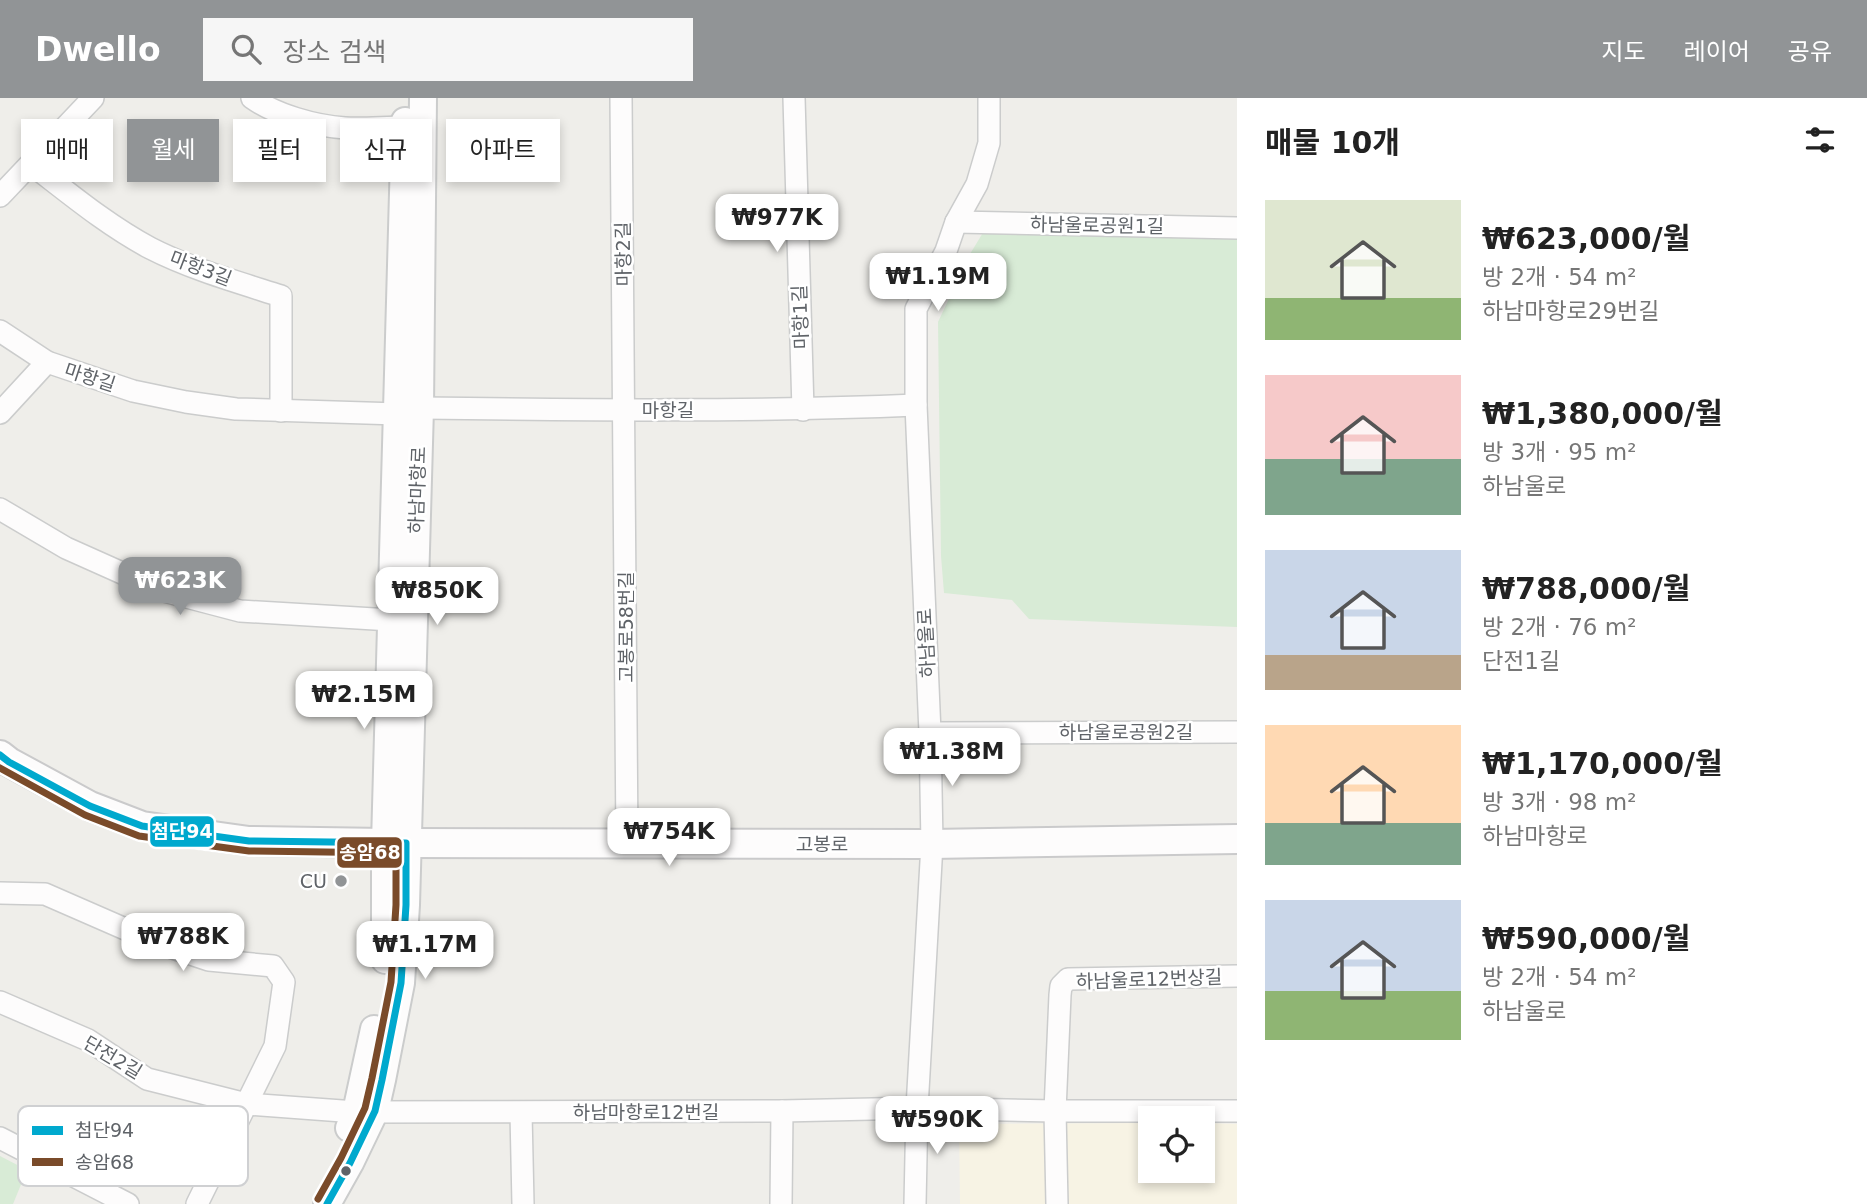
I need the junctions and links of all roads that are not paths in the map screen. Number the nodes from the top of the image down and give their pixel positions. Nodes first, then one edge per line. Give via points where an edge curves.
1 (93, 98) edge
2 (252, 98) edge
3 (405, 98) edge
4 (423, 98) edge
5 (621, 98) edge
6 (794, 98) edge
7 (989, 98) edge
8 (73, 119) edge
9 (405, 119) edge
10 (340, 127) edge
11 (21, 174) edge
12 (54, 182) edge
13 (406, 182) edge
14 (0, 196) edge
15 (956, 222) junction
16 (1237, 228) edge
17 (0, 331) edge
18 (47, 362) junction
19 (916, 405) junction
20 (803, 410) junction
21 (281, 411) junction
22 (409, 411) junction
23 (625, 411) junction
24 (0, 413) edge
25 (0, 509) edge
26 (391, 620) junction
27 (1237, 732) edge
28 (930, 733) junction
29 (3, 765) edge
30 (1237, 839) edge
31 (396, 843) junction
32 (627, 844) junction
33 (932, 844) junction
34 (0, 894) edge
35 (1237, 976) edge
36 (0, 1002) edge
37 (246, 1104) junction
38 (917, 1108) junction
39 (365, 1111) junction
40 (782, 1111) junction
41 (1055, 1111) junction
42 (1237, 1111) edge
43 (521, 1113) junction
44 (0, 1138) edge
45 (18, 1147) edge
46 (93, 1186) edge
47 (206, 1186) edge
48 (128, 1204) edge
49 (197, 1204) edge
50 (314, 1204) edge
51 (327, 1204) edge
52 (523, 1204) edge
53 (781, 1204) edge
54 (915, 1204) edge
55 (1057, 1204) edge

1 - 8 street
2 - 10 street via 298,119
3 - 9 street, 하남마항로
4 - 22 street, 하남마항로
5 - 23 street, 마항2길
6 - 20 street, 마항1길
7 - 15 street, 하남울로 via 989,143 977,184
11 - 14 street
12 - 21 street, 마항3길 via 97,216 152,248 281,296
13 - 22 street, 하남마항로
15 - 16 street, 하남울로공원1길
15 - 19 street, 하남울로 via 916,309
17 - 18 street, 마항길
18 - 21 street, 마항길 via 133,391 236,409
18 - 24 street
19 - 20 street, 마항길
19 - 28 street, 하남울로
20 - 23 street, 마항길
21 - 22 street, 마항길
22 - 23 street, 마항길
22 - 26 street, 하남마항로
22 - 31 street, 하남마항로
23 - 32 street, 고봉로58번길
25 - 26 street via 66,548 160,590 240,611
26 - 31 street, 하남마항로
27 - 28 street, 하남울로공원2길
28 - 33 street, 하남울로
29 - 31 main road, 고봉로 via 142,826 249,841
30 - 33 main road, 고봉로
31 - 32 main road, 고봉로
31 - 39 street, 하남마항로 via 405,905 401,983 383,1080
32 - 33 main road, 고봉로
33 - 38 street, 하남울로
34 - 37 street via 46,894 155,942 209,960 273,966 284,982 275,1046
35 - 41 street, 하남울로12번상길 via 1068,979 1060,995
36 - 37 street, 단전2길 via 88,1040 147,1079
37 - 39 street, 단전2길
38 - 40 street, 하남마항로12번길
38 - 41 street, 하남마항로12번길
38 - 54 street, 하남울로
39 - 43 street, 하남마항로12번길
39 - 50 street, 하남마항로
39 - 51 street, 하남마항로 via 350,1163
40 - 43 street, 하남마항로12번길
40 - 53 street
41 - 42 street, 하남마항로12번길
41 - 55 street
43 - 52 street
44 - 45 street
46 - 48 street
47 - 49 street

